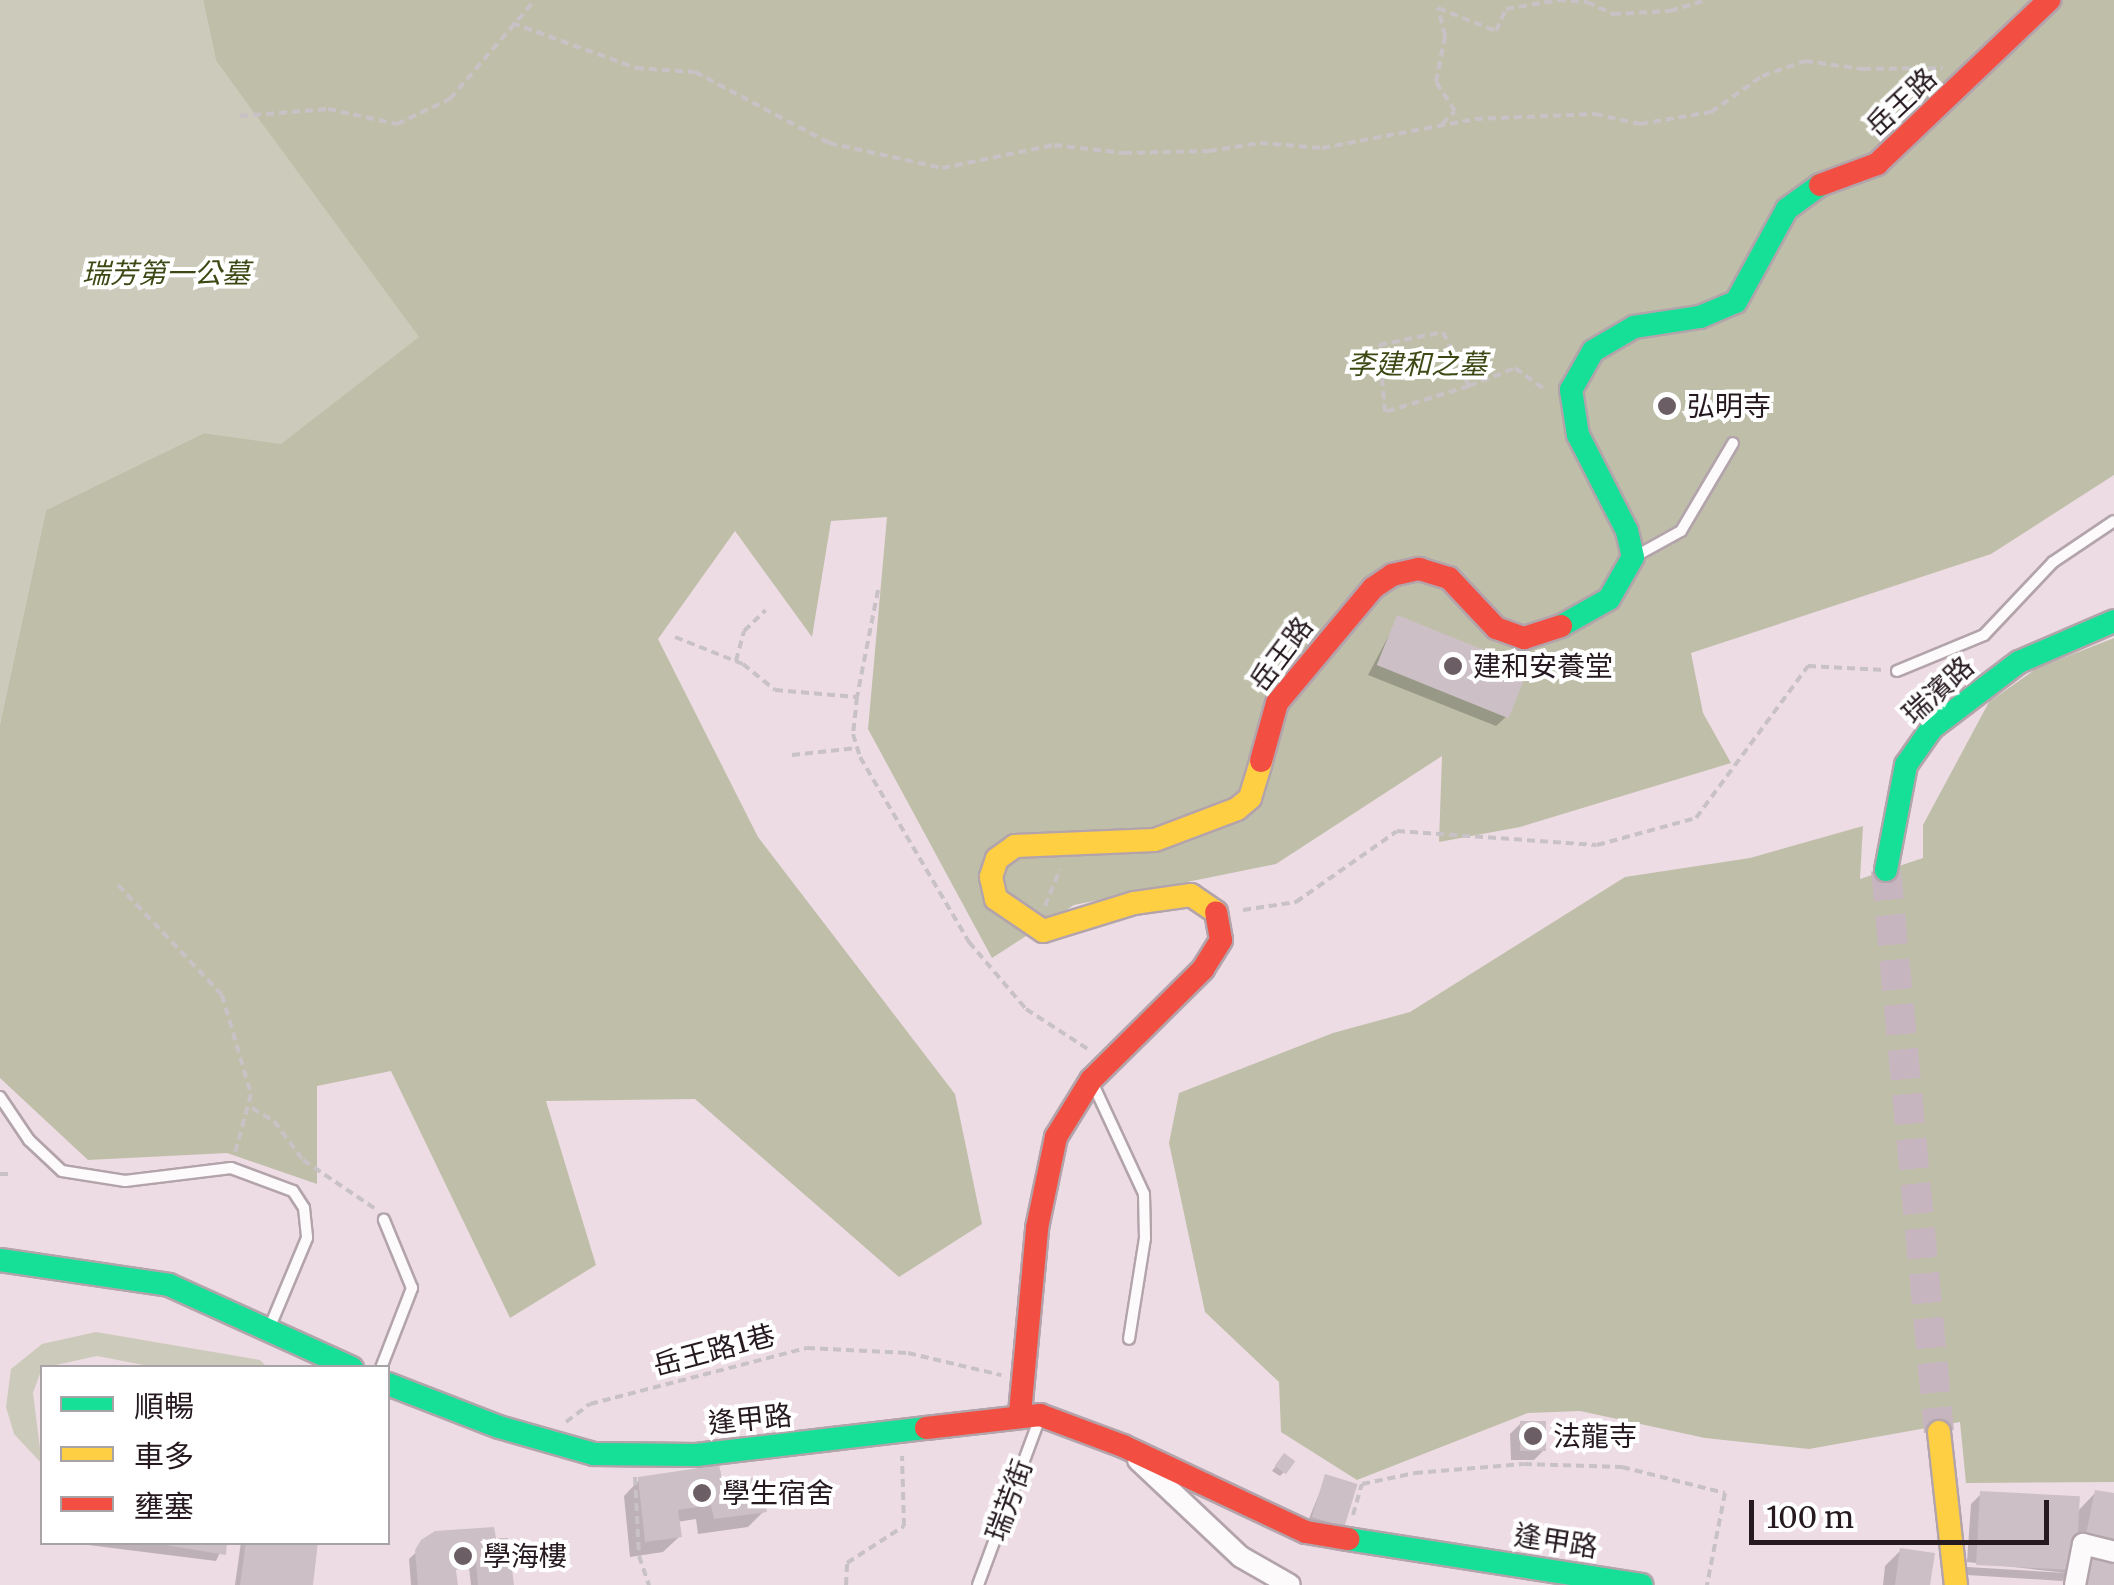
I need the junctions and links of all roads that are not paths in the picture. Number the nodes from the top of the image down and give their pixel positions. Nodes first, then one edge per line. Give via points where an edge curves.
1 (2049, 0) edge
2 (1733, 443) dead end
3 (2114, 521) edge
4 (1633, 557) junction
5 (2114, 621) edge
6 (1897, 671) road end
7 (1886, 870) tunnel mouth
8 (1099, 1071) junction
9 (0, 1097) edge
10 (384, 1220) road end
11 (0, 1260) edge
12 (269, 1329) junction
13 (1128, 1339) dead end
14 (346, 1365) edge
15 (381, 1365) edge
16 (390, 1385) edge
17 (1030, 1414) junction
18 (1939, 1432) tunnel mouth
19 (1123, 1446) junction
20 (2114, 1552) edge
21 (978, 1585) edge
22 (1290, 1585) edge
23 (1640, 1585) edge
24 (1956, 1585) edge
25 (2075, 1585) edge

1 - 4 street, 岳王路 via 1877,164 1815,187 1787,209 1736,302 1700,317 1610,335 1572,390 1578,435 1627,531
2 - 4 lane via 1681,531
3 - 6 lane via 2053,562 1984,635
4 - 8 street, 岳王路 via 1609,599 1584,619 1524,638 1496,628 1449,578 1419,569 1392,575 1373,588 1276,704 1250,798 1237,809 1155,840 1014,846 998,859 990,878 996,899 1043,931 1134,902 1192,895 1218,914 1221,940 1204,969
5 - 7 street, 瑞濱路 via 2018,662 1932,728 1902,778
8 - 13 lane via 1144,1194 1145,1238
8 - 17 street via 1056,1137 1047,1172 1021,1380
9 - 12 lane via 29,1140 62,1171 125,1182 230,1168 292,1191 308,1221 308,1238
10 - 15 lane via 412,1288
11 - 12 street via 143,1277
12 - 14 street
16 - 17 street, 逢甲路 via 594,1454 696,1455
17 - 19 street, 逢甲路
17 - 21 lane, 瑞芳街
18 - 24 street
19 - 22 street, 逢甲路 via 1240,1557
19 - 23 street, 逢甲路 via 1260,1515 1345,1538
20 - 25 street via 2083,1544

